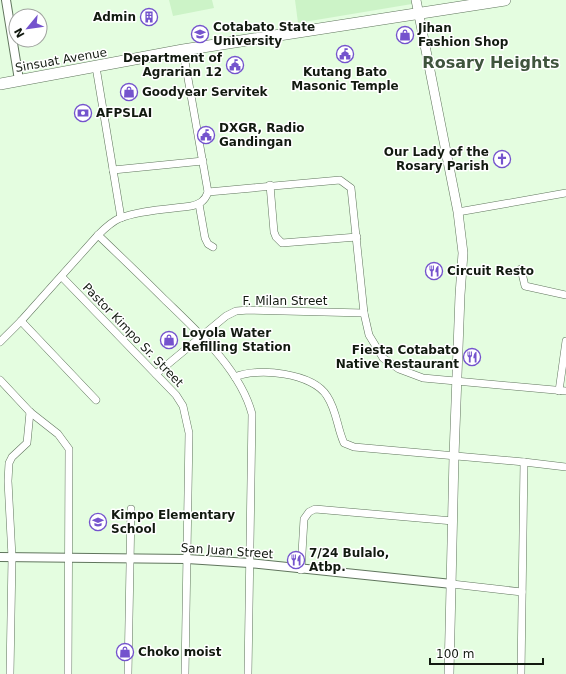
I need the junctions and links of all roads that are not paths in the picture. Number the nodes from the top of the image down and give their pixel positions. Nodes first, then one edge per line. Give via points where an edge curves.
1 (6, 0) edge
2 (416, 0) edge
3 (505, 0) edge
4 (418, 13) junction
5 (183, 50) junction
6 (96, 67) junction
7 (19, 80) junction
8 (0, 84) edge
9 (203, 161) junction
10 (113, 170) junction
11 (270, 185) junction
12 (566, 193) edge
13 (207, 196) junction
14 (199, 204) junction
15 (458, 212) junction
16 (121, 218) junction
17 (98, 235) junction
18 (357, 237) junction
19 (213, 248) dead end
20 (521, 269) dead end
21 (62, 277) junction
22 (566, 296) edge
23 (364, 313) junction
24 (21, 321) junction
25 (202, 336) junction
26 (566, 341) edge
27 (0, 342) edge
28 (156, 374) junction
29 (235, 377) junction
30 (0, 380) edge
31 (457, 380) junction
32 (562, 391) edge
33 (96, 400) dead end
34 (30, 412) junction
35 (454, 456) junction
36 (524, 462) junction
37 (566, 467) edge
38 (131, 509) dead end
39 (453, 521) junction
40 (0, 557) edge
41 (12, 558) junction
42 (68, 559) junction
43 (187, 559) junction
44 (130, 560) junction
45 (248, 564) junction
46 (301, 570) junction
47 (452, 584) junction
48 (522, 592) junction
49 (10, 674) edge
50 (68, 674) edge
51 (128, 674) edge
52 (185, 674) edge
53 (248, 674) edge
54 (449, 674) edge
55 (521, 674) edge

1 - 7 street
2 - 4 main road
3 - 4 main road, Sinsuat Avenue
4 - 5 main road, Sinsuat Avenue
4 - 15 main road
5 - 6 main road, Sinsuat Avenue
5 - 9 street
6 - 7 main road, Sinsuat Avenue
6 - 10 street
7 - 8 main road, Sinsuat Avenue
9 - 10 street
9 - 13 street
10 - 16 street
11 - 13 street
11 - 18 street via 336,180 344,182 351,188
11 - 18 street via 274,232 278,241 282,243
12 - 15 street
13 - 14 street
14 - 16 street
14 - 19 street via 205,238
15 - 31 main road via 463,253
16 - 17 street
17 - 21 street
17 - 25 street
18 - 23 street
20 - 22 street via 525,286
21 - 24 street
21 - 28 street, Pastor Kimpo Sr. Street
23 - 25 street, F. Milan Street via 249,310 226,316
23 - 31 street via 369,335 376,348 399,369 423,378
24 - 27 street
24 - 33 street
25 - 28 street, F. Milan Street
25 - 29 street
26 - 32 street
28 - 43 street, Pastor Kimpo Sr. Street via 176,395 187,419
29 - 35 street via 257,372 293,376 313,383 327,396 336,413 344,443 354,447
29 - 45 street via 244,391 252,414
30 - 34 street
31 - 32 street
31 - 35 main road
34 - 41 street via 28,443 12,456 9,463
34 - 42 street via 58,434 68,449
35 - 36 street
35 - 39 main road
36 - 37 street
36 - 48 street
38 - 44 street
39 - 46 street via 315,509 304,519
39 - 47 main road
40 - 41 street, San Juan Street
41 - 42 street, San Juan Street
41 - 49 street
42 - 44 street, San Juan Street
42 - 50 street
43 - 44 street, San Juan Street
43 - 45 street, San Juan Street
43 - 52 street, Pastor Kimpo Sr. Street
44 - 51 street
45 - 46 street, San Juan Street
45 - 53 street
46 - 47 street, San Juan Street
47 - 48 street
47 - 54 main road
48 - 55 street

